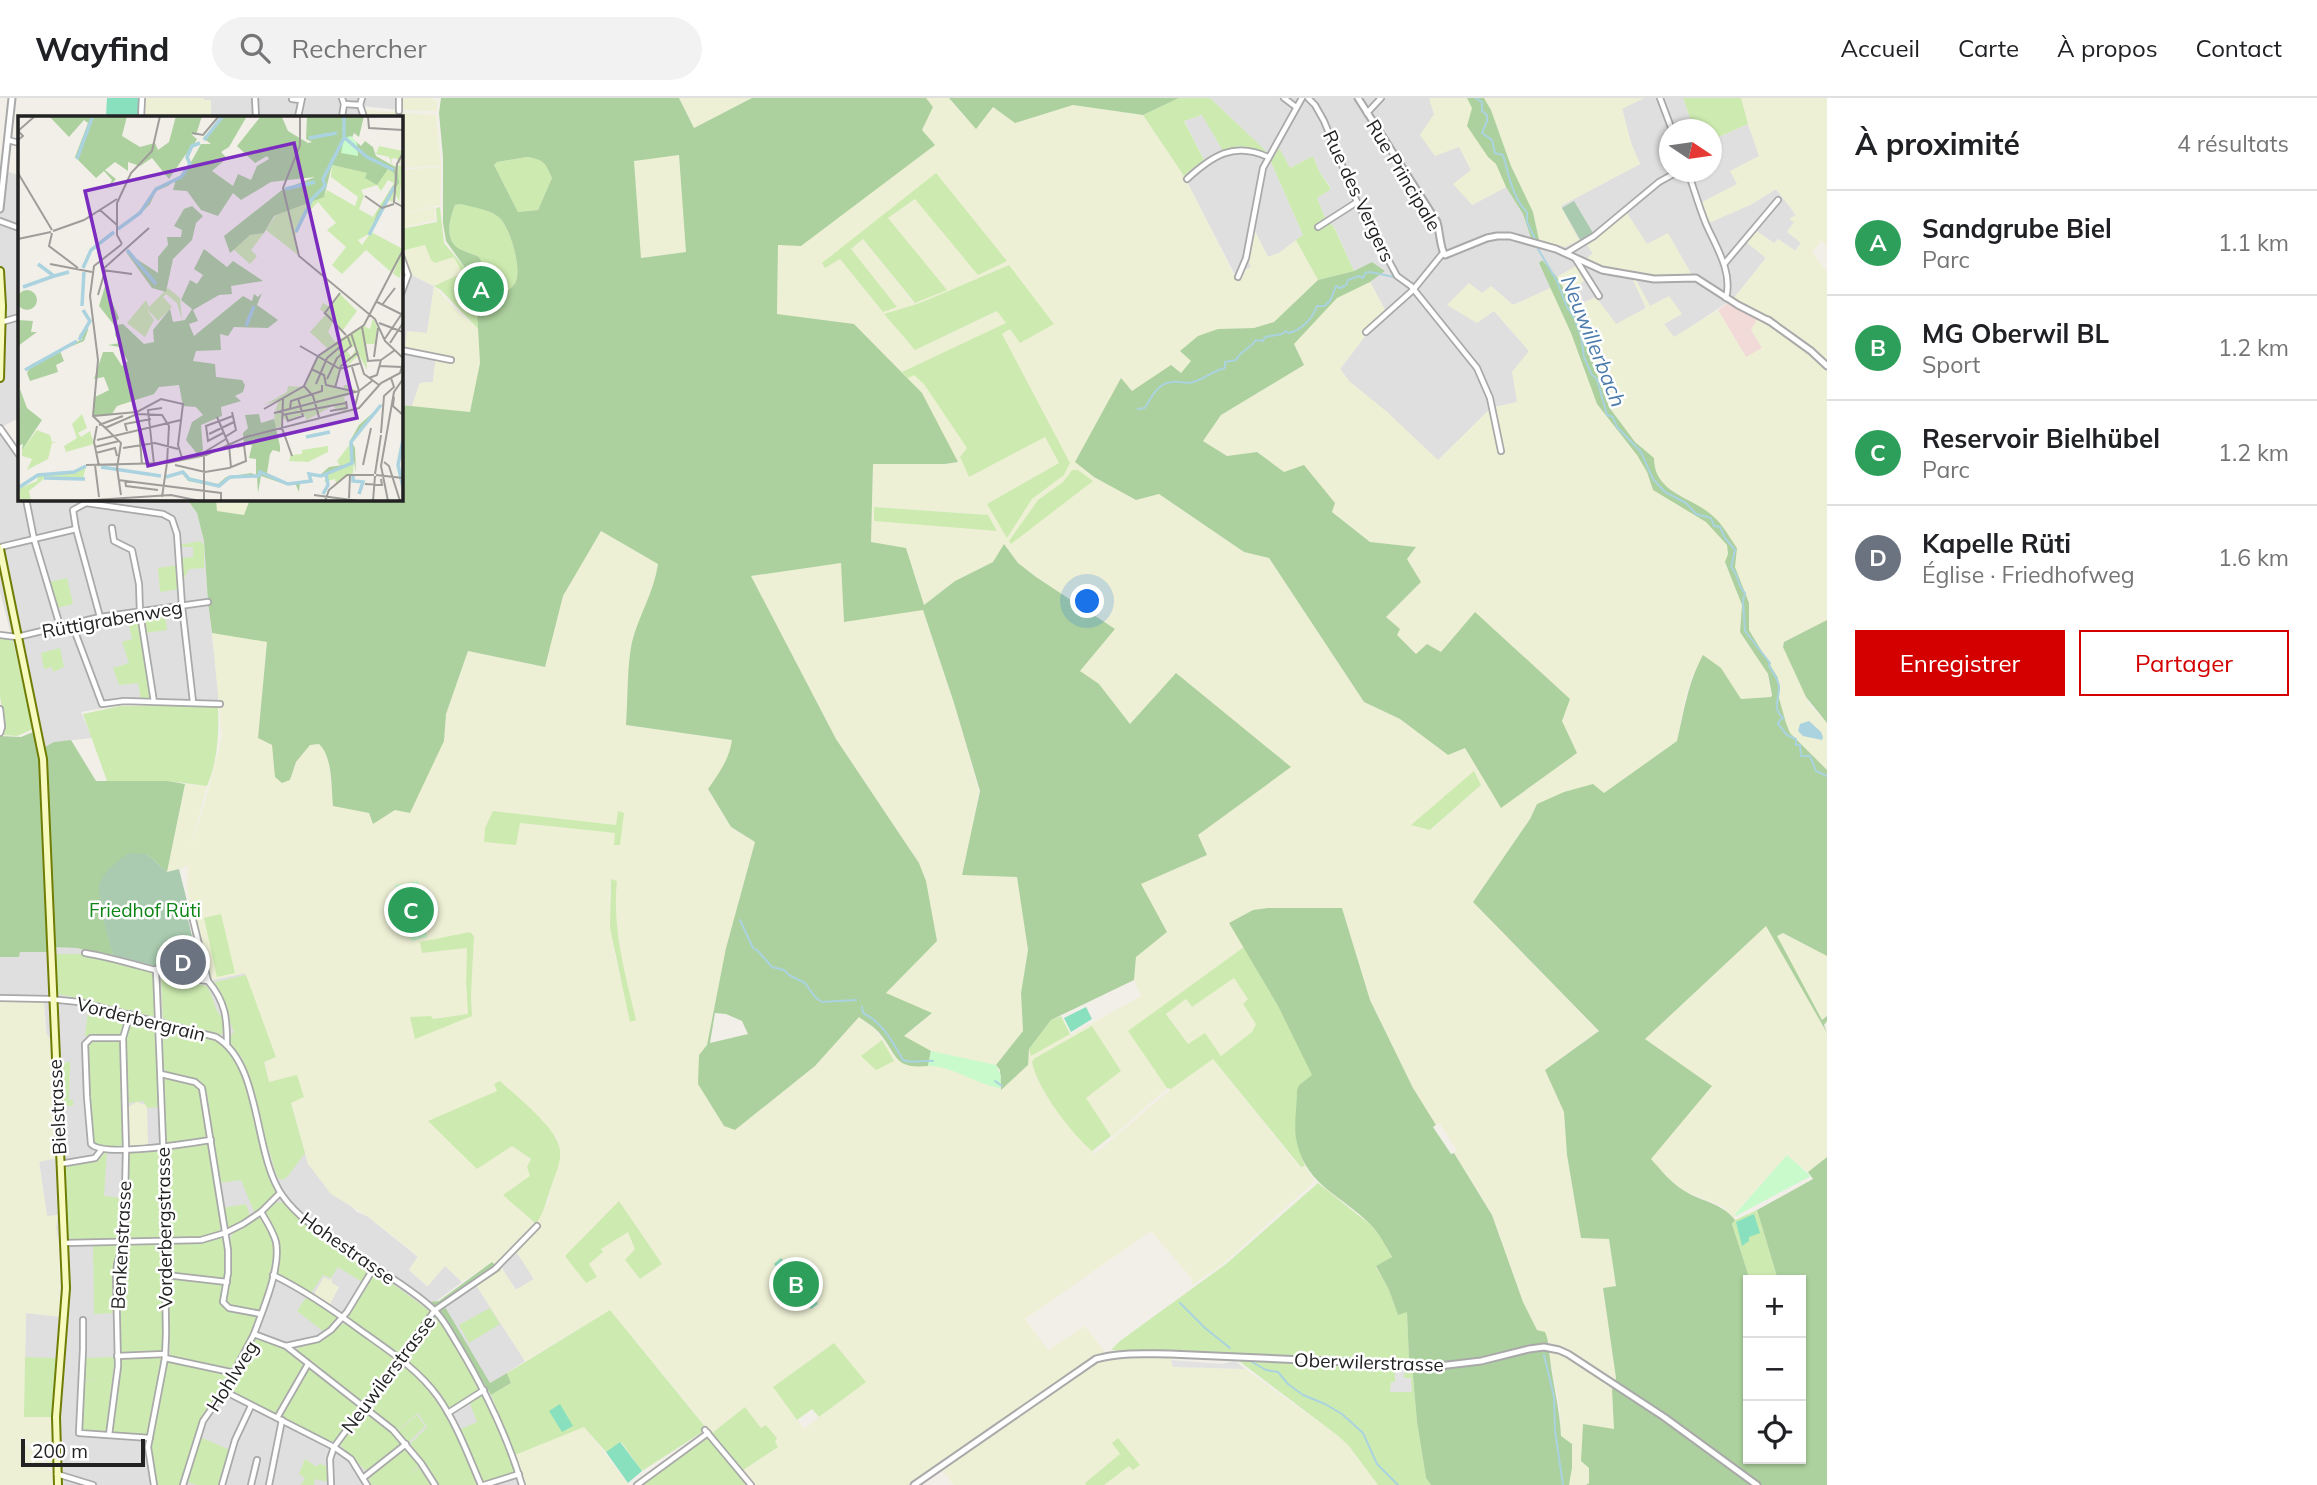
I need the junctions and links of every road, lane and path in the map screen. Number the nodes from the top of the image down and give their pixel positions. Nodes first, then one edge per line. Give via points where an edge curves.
1 (12, 98) edge
2 (142, 98) edge
3 (256, 98) edge
4 (362, 98) edge
5 (399, 98) edge
6 (1284, 98) edge
7 (1302, 98) edge
8 (1308, 98) edge
9 (1358, 98) edge
10 (1381, 98) edge
11 (1660, 98) edge
12 (292, 99) edge
13 (301, 99) edge
14 (343, 101) edge
15 (360, 105) junction
16 (1296, 107) junction
17 (399, 111) dead end
18 (1367, 113) junction
19 (141, 116) edge
20 (256, 116) edge
21 (364, 116) edge
22 (1668, 119) edge
23 (8, 140) junction
24 (18, 143) edge
25 (1268, 157) junction
26 (1186, 179) dead end
27 (1661, 182) edge
28 (1691, 182) edge
29 (1778, 200) dead end
30 (1357, 202) junction
31 (0, 209) edge
32 (0, 221) edge
33 (1318, 227) dead end
34 (18, 228) edge
35 (1443, 253) junction
36 (1566, 253) junction
37 (1575, 258) junction
38 (402, 259) edge
39 (1724, 263) junction
40 (0, 271) edge
41 (1238, 277) dead end
42 (0, 278) edge
43 (402, 290) edge
44 (1413, 290) junction
45 (1600, 296) dead end
46 (1726, 298) junction
47 (18, 317) edge
48 (2, 322) junction
49 (1366, 332) dead end
50 (402, 350) edge
51 (451, 360) dead end
52 (1827, 366) edge
53 (0, 378) edge
54 (0, 428) edge
55 (1501, 451) dead end
56 (18, 454) edge
57 (26, 500) edge
58 (112, 528) dead end
59 (76, 529) junction
60 (34, 538) junction
61 (0, 548) edge
62 (208, 602) dead end
63 (182, 606) junction
64 (140, 613) junction
65 (100, 617) junction
66 (72, 624) junction
67 (60, 626) junction
68 (0, 635) edge
69 (18, 637) junction
70 (154, 702) junction
71 (193, 702) junction
72 (220, 704) dead end
73 (0, 709) edge
74 (0, 733) edge
75 (191, 912) dead end
76 (85, 953) dead end
77 (156, 969) junction
78 (208, 981) junction
79 (0, 998) edge
80 (52, 999) junction
81 (130, 1014) junction
82 (158, 1023) junction
83 (123, 1038) junction
84 (228, 1044) junction
85 (160, 1074) junction
86 (211, 1140) junction
87 (163, 1147) junction
88 (102, 1149) junction
89 (126, 1149) junction
90 (60, 1164) junction
91 (280, 1193) junction
92 (261, 1212) junction
93 (537, 1226) dead end
94 (225, 1233) junction
95 (165, 1241) junction
96 (124, 1242) junction
97 (64, 1243) junction
98 (374, 1266) junction
99 (166, 1275) junction
100 (273, 1275) junction
101 (227, 1282) junction
102 (435, 1310) junction
103 (261, 1314) junction
104 (343, 1318) junction
105 (83, 1320) dead end
106 (254, 1334) junction
107 (286, 1346) junction
108 (117, 1356) junction
109 (165, 1356) junction
110 (400, 1358) junction
111 (308, 1364) junction
112 (235, 1373) junction
113 (484, 1390) junction
114 (224, 1391) junction
115 (251, 1406) junction
116 (364, 1406) junction
117 (448, 1413) junction
118 (280, 1419) junction
119 (108, 1435) junction
120 (150, 1438) junction
121 (407, 1444) junction
122 (334, 1447) junction
123 (257, 1460) dead end
124 (57, 1474) junction
125 (519, 1474) junction
126 (363, 1478) junction
127 (58, 1485) edge
128 (93, 1485) edge
129 (154, 1485) edge
130 (183, 1485) edge
131 (222, 1485) edge
132 (251, 1485) edge
133 (270, 1485) edge
134 (331, 1485) edge
135 (367, 1485) edge
136 (435, 1485) edge
137 (482, 1485) edge
138 (522, 1485) edge
139 (637, 1485) edge
140 (751, 1485) edge
141 (915, 1485) edge
142 (1757, 1485) edge

1 - 23 street
2 - 19 street
3 - 20 street
4 - 15 street
5 - 17 street
6 - 16 street
7 - 16 street
8 - 30 street, Rue des Vergers via 1324,121
9 - 18 street, Rue Principale
10 - 18 street
11 - 22 street
12 - 13 street
14 - 15 street
15 - 21 street
16 - 25 street
18 - 35 street, Rue Principale via 1437,222
23 - 24 street
23 - 31 street
25 - 26 street via 1248,150 1228,152
25 - 41 street
27 - 36 street
28 - 39 street
29 - 39 street
30 - 33 street
30 - 44 street, Rue des Vergers via 1396,276
32 - 34 street
35 - 36 street via 1450,255 1503,235
35 - 44 street
36 - 37 street
37 - 45 street
37 - 46 street via 1602,270 1634,276 1696,278
38 - 43 street via 408,275
39 - 46 street
40 - 42 main road
42 - 48 main road
44 - 49 street
44 - 55 street, Rue des Vergers via 1477,368 1490,398
46 - 52 street via 1769,321
47 - 48 street
48 - 53 main road
50 - 51 street
54 - 56 street
57 - 60 street
58 - 64 street via 114,541 132,550
59 - 60 street
59 - 63 street via 73,510 86,503 172,519
59 - 65 street
60 - 61 street
60 - 67 street
61 - 69 main road, Bielstrasse
62 - 63 street, Rüttigrabenweg
63 - 64 street, Rüttigrabenweg
63 - 71 street
64 - 65 street, Rüttigrabenweg
64 - 70 street
65 - 66 street, Rüttigrabenweg
66 - 67 street, Rüttigrabenweg
66 - 70 street via 102,704
67 - 69 street, Rüttigrabenweg
68 - 69 street
69 - 80 main road, Bielstrasse via 43,759
70 - 71 street
71 - 72 street
73 - 74 street
75 - 78 street, Hohestrasse
76 - 77 street
77 - 78 street
77 - 82 street, Vorderbergstrasse
78 - 84 street, Hohestrasse via 226,1014
79 - 80 street, Vorderbergrain
80 - 81 street, Vorderbergrain
80 - 90 main road, Bielstrasse
81 - 82 street, Vorderbergrain
81 - 83 street, Benkenstrasse
82 - 84 street, Vorderbergrain
82 - 85 street, Vorderbergstrasse
83 - 88 street via 91,1038 85,1044 91,1144
83 - 89 street, Benkenstrasse
84 - 91 street, Hohestrasse via 242,1068
85 - 86 street via 202,1088
85 - 87 street, Vorderbergstrasse
86 - 87 street
86 - 94 street
87 - 89 street
87 - 95 street, Vorderbergstrasse
88 - 89 street
88 - 90 street via 95,1158
89 - 96 street, Benkenstrasse
90 - 97 main road, Bielstrasse
91 - 92 street
91 - 98 street, Hohestrasse via 298,1215
92 - 94 street
92 - 100 street via 275,1239
93 - 102 street, Neuwilerstrasse via 495,1269
94 - 95 street via 201,1240
94 - 101 street
95 - 96 street
95 - 99 street, Vorderbergstrasse
96 - 97 street
96 - 108 street, Benkenstrasse via 116,1277
97 - 124 main road, Bielstrasse
98 - 102 street, Hohestrasse
98 - 104 street, Hohlweg
99 - 101 street
99 - 109 street, Vorderbergstrasse
100 - 103 street
100 - 104 street
101 - 103 street via 224,1306
102 - 110 street, Neuwilerstrasse
102 - 113 street, Hohestrasse
103 - 106 street
104 - 107 street, Hohlweg via 318,1339
104 - 110 street
105 - 119 street via 79,1433
106 - 107 street, Hohlweg
106 - 112 street, Hohlweg
107 - 111 street
108 - 109 street
108 - 119 street, Benkenstrasse
109 - 112 street
109 - 120 street, Vorderbergstrasse
110 - 116 street, Neuwilerstrasse
110 - 117 street via 426,1382
111 - 116 street
111 - 118 street
112 - 114 street, Hohlweg
113 - 117 street
113 - 125 street, Hohestrasse
114 - 115 street
114 - 130 street, Hohlweg via 203,1421
115 - 118 street
115 - 131 street
116 - 121 street
116 - 122 street, Neuwilerstrasse
117 - 137 street
118 - 122 street
118 - 133 street
119 - 120 street
120 - 129 street, Vorderbergstrasse
121 - 126 street
121 - 136 street
122 - 126 street via 351,1459
122 - 134 street, Neuwilerstrasse
123 - 132 street
124 - 127 main road, Bielstrasse
124 - 128 street
125 - 137 street
125 - 138 street, Hohestrasse
126 - 135 street
139 - 140 street via 706,1432
141 - 142 street, Oberwilerstrasse via 1096,1359 1129,1353 1439,1366 1551,1348 1568,1354 1664,1417

